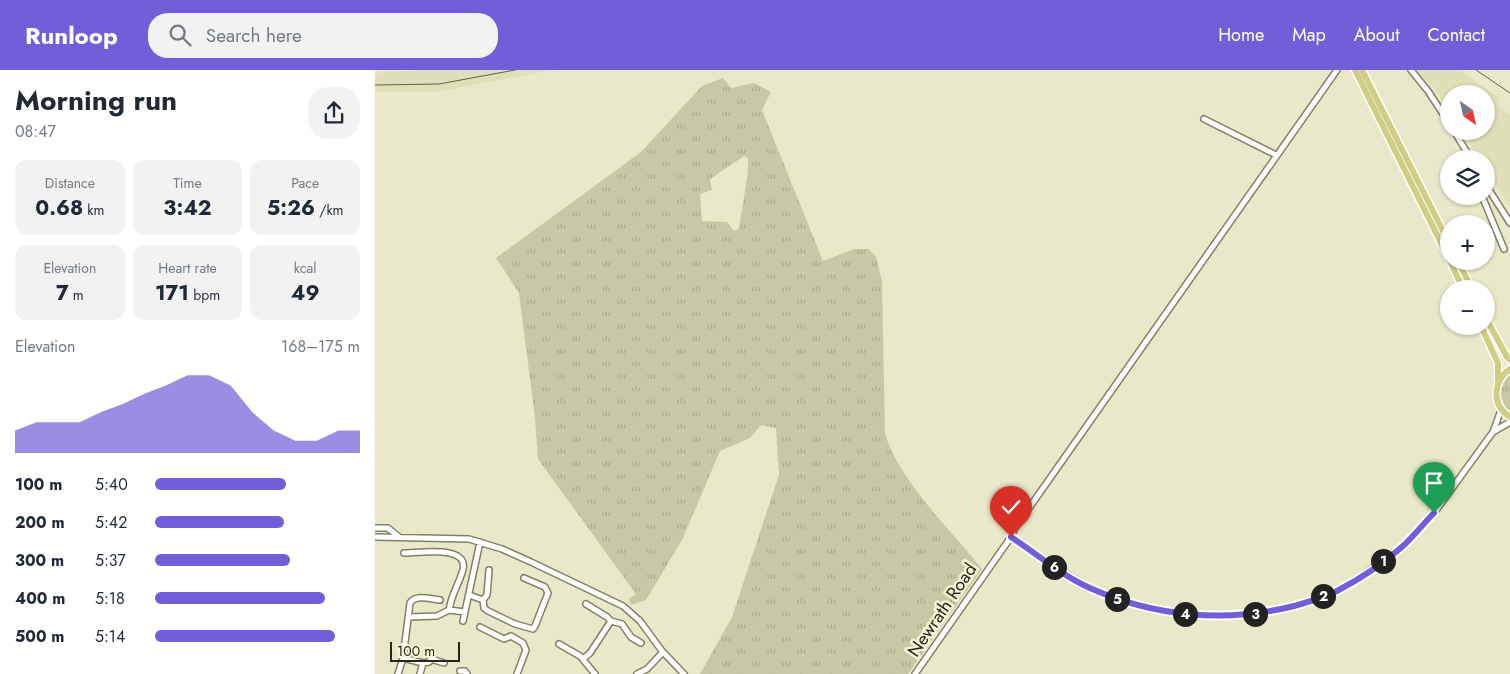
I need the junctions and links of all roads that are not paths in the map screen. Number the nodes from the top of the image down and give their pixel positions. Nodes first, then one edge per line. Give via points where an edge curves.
1 (1337, 70) edge
2 (1355, 70) edge
3 (1362, 70) edge
4 (1411, 70) edge
5 (1440, 109) edge
6 (1204, 119) dead end
7 (1276, 155) junction
8 (1495, 199) edge
9 (1486, 205) edge
10 (1510, 223) edge
11 (1440, 225) edge
12 (1440, 242) edge
13 (1504, 250) dead end
14 (1485, 335) edge
15 (1495, 335) edge
16 (1510, 360) edge
17 (1510, 369) edge
18 (1498, 381) junction
19 (1501, 410) junction
20 (1510, 417) edge
21 (1510, 422) edge
22 (1493, 432) junction
23 (375, 528) edge
24 (399, 536) junction
25 (375, 537) edge
26 (1011, 537) junction
27 (480, 542) junction
28 (404, 553) dead end
29 (489, 570) dead end
30 (524, 578) dead end
31 (469, 595) junction
32 (440, 600) dead end
33 (483, 600) junction
34 (586, 604) dead end
35 (449, 610) junction
36 (465, 612) junction
37 (409, 617) junction
38 (463, 621) dead end
39 (611, 621) junction
40 (515, 624) junction
41 (480, 627) dead end
42 (511, 636) junction
43 (641, 643) dead end
44 (559, 644) dead end
45 (663, 652) junction
46 (403, 658) junction
47 (583, 659) junction
48 (423, 663) junction
49 (444, 663) dead end
50 (460, 671) dead end
51 (398, 674) edge
52 (420, 674) edge
53 (467, 674) edge
54 (517, 674) edge
55 (595, 674) edge
56 (637, 674) edge
57 (684, 674) edge
58 (915, 674) edge

1 - 7 street, Newrath Road
2 - 12 main road
3 - 11 main road
4 - 5 street
6 - 7 street
7 - 26 street, Newrath Road
8 - 10 street
9 - 13 street
14 - 18 main road via 1498,363
15 - 16 main road
17 - 18 main road
18 - 19 main road via 1496,396
19 - 20 main road
19 - 22 street
21 - 22 street
22 - 26 street via 1434,513 1402,546 1335,592 1278,610 1220,616 1134,605 1088,587
23 - 24 street via 388,528
24 - 25 street
24 - 27 street via 469,538
26 - 58 street, Newrath Road
27 - 31 street
27 - 45 street via 531,562 623,606 640,621
28 - 35 street via 435,552 461,557 464,566
29 - 33 street via 487,595
30 - 40 street via 545,587 548,593 533,629
31 - 33 street
31 - 36 street
32 - 37 street via 412,599
33 - 40 street via 484,608
34 - 39 street
35 - 36 street
35 - 37 street via 437,616
36 - 38 street
37 - 46 street
39 - 43 street via 621,624 631,637
39 - 47 street
40 - 42 street
41 - 42 street via 503,639
42 - 54 street via 525,646
44 - 47 street
45 - 56 street via 647,669
45 - 57 street
46 - 48 street
46 - 51 street
47 - 55 street
48 - 49 street via 431,659
48 - 52 street
50 - 53 street

